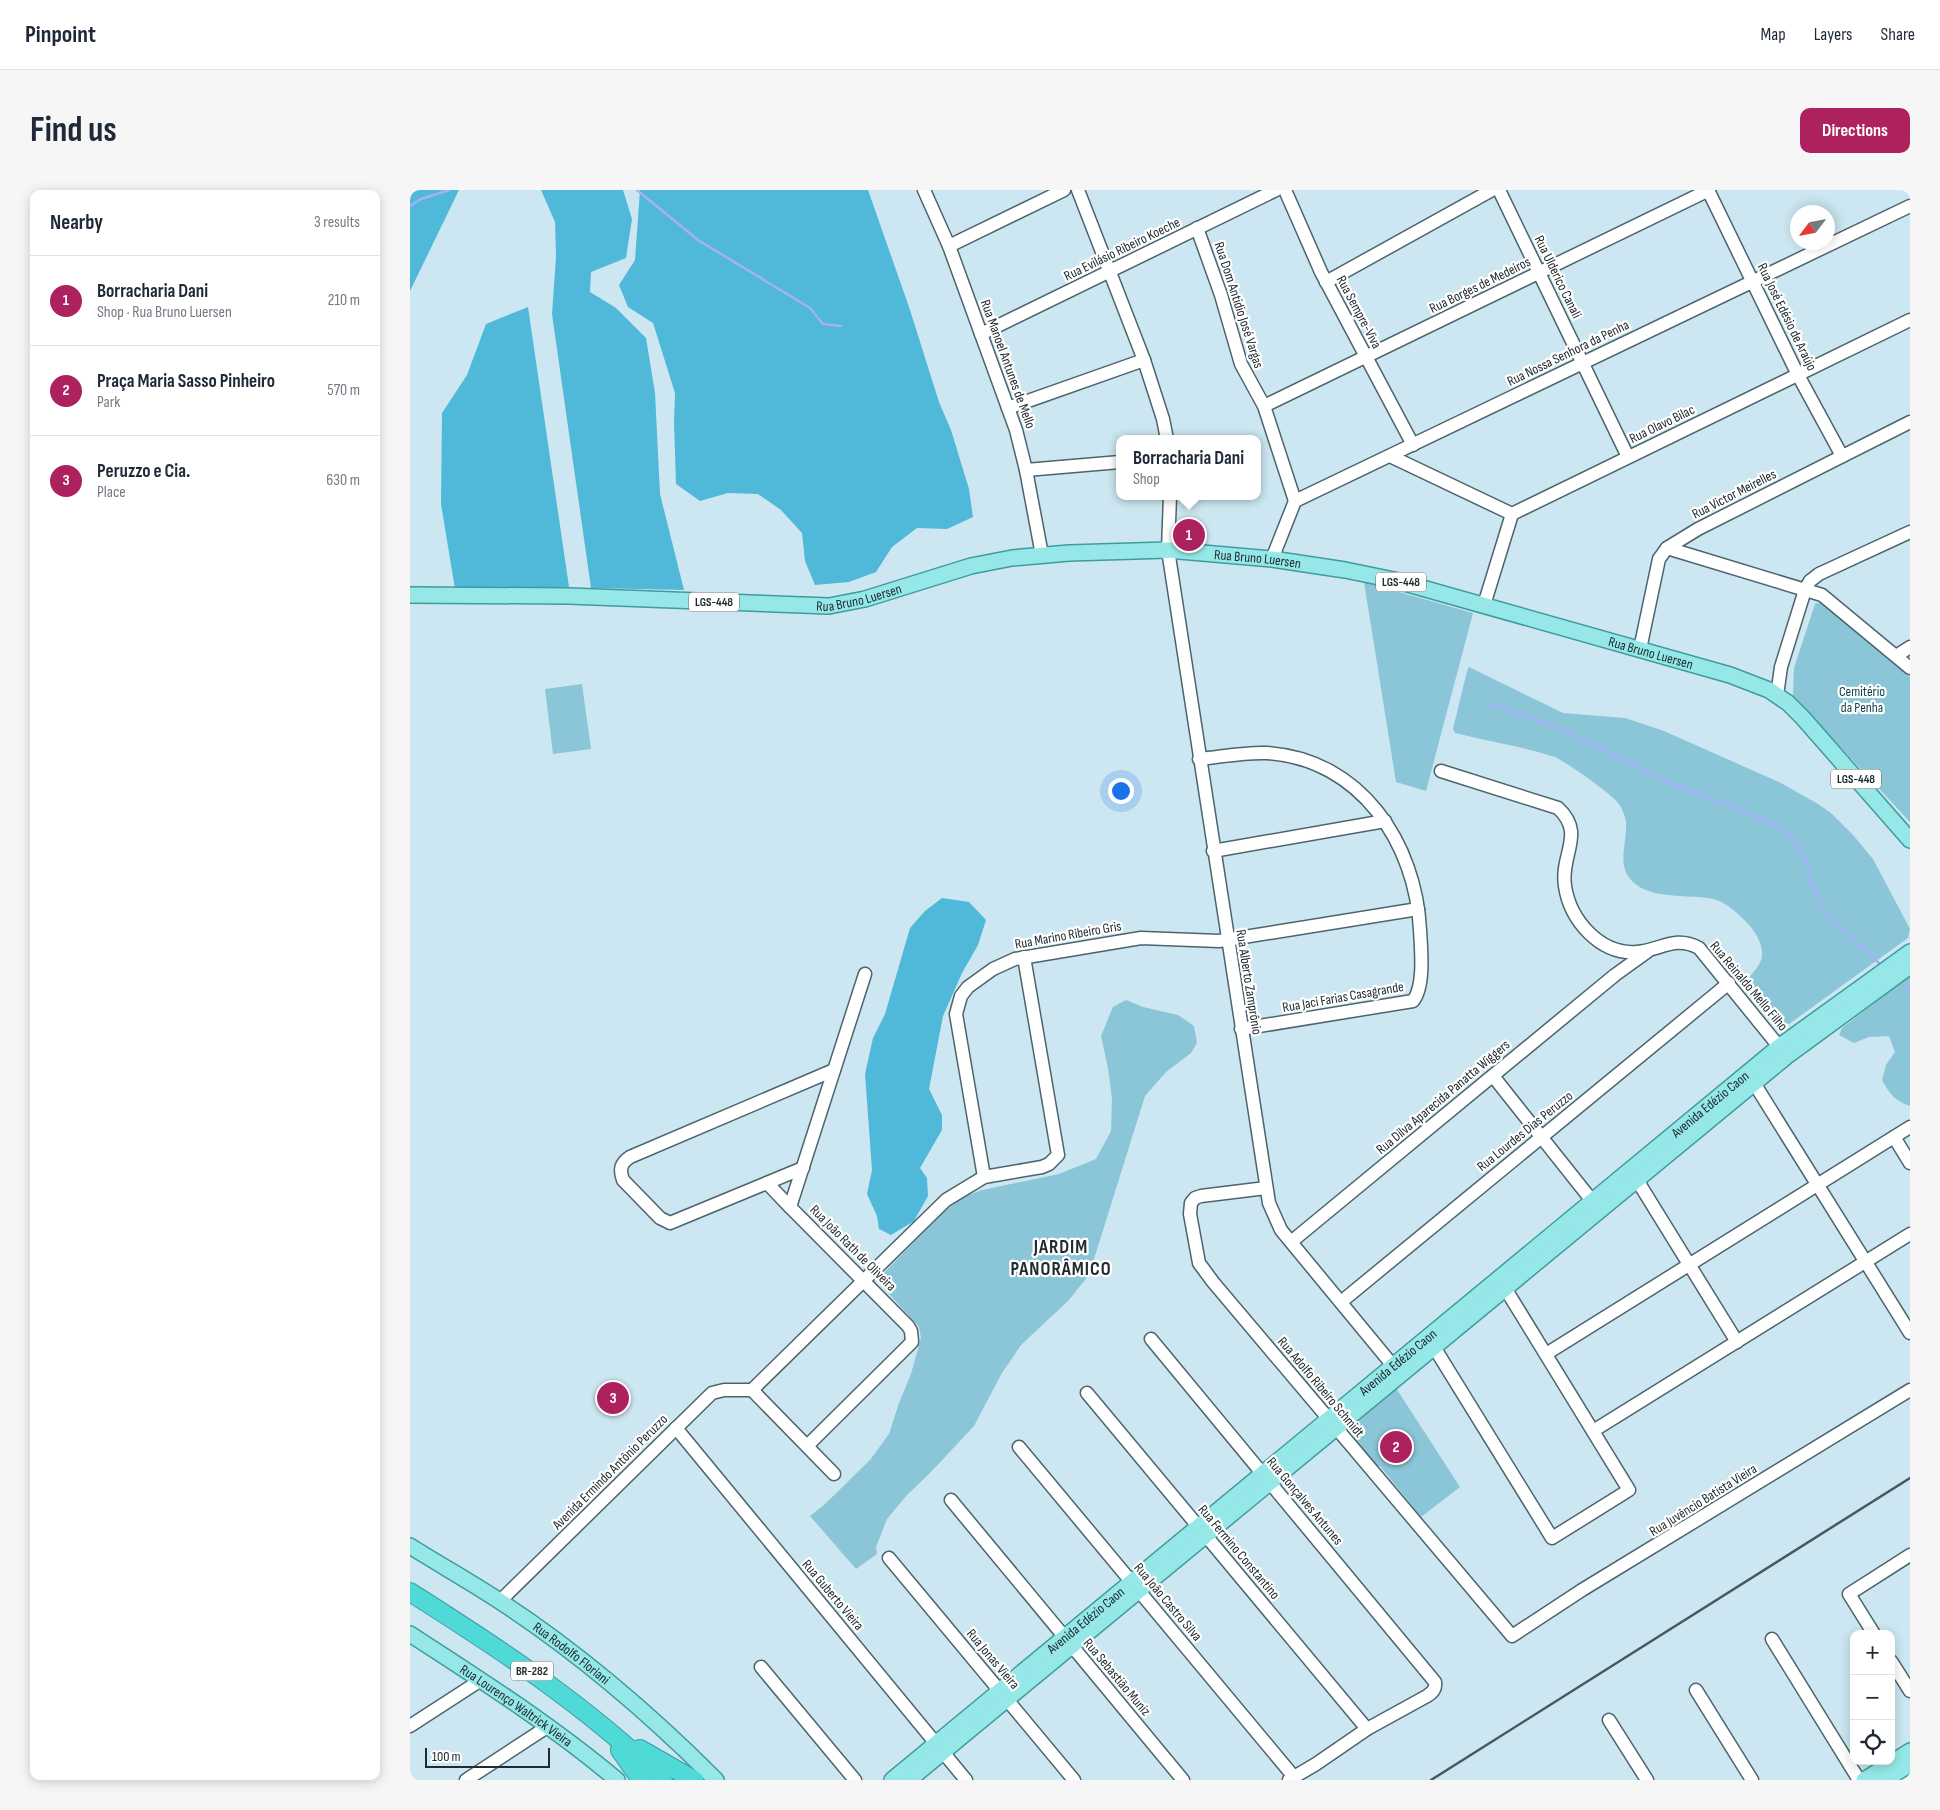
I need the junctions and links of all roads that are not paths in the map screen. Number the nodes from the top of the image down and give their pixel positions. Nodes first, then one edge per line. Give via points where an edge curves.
1 (924, 190) edge
2 (1064, 190) edge
3 (1078, 190) edge
4 (1276, 190) edge
5 (1285, 190) edge
6 (1492, 190) edge
7 (1499, 190) edge
8 (1708, 190) edge
9 (1910, 206) edge
10 (1197, 228) junction
11 (949, 246) junction
12 (1110, 271) junction
13 (1539, 272) junction
14 (1753, 281) junction
15 (1326, 282) junction
16 (1910, 320) edge
17 (981, 334) junction
18 (1366, 357) junction
19 (1144, 360) junction
20 (1582, 363) junction
21 (1798, 375) junction
22 (1264, 406) junction
23 (1008, 408) junction
24 (1910, 422) edge
25 (1166, 435) edge
26 (1414, 444) junction
27 (1390, 456) junction
28 (1842, 456) junction
29 (1628, 457) junction
30 (1116, 462) edge
31 (1026, 470) junction
32 (1170, 500) edge
33 (1295, 502) junction
34 (1512, 514) junction
35 (1910, 532) edge
36 (1667, 548) junction
37 (1168, 550) junction
38 (1042, 555) junction
39 (1272, 559) junction
40 (1805, 590) junction
41 (410, 595) edge
42 (1484, 605) junction
43 (1910, 648) edge
44 (1640, 649) junction
45 (1896, 656) junction
46 (1910, 668) edge
47 (1777, 695) junction
48 (1199, 759) junction
49 (1441, 771) dead end
50 (1385, 821) junction
51 (1910, 840) edge
52 (1213, 851) junction
53 (1418, 909) junction
54 (1227, 940) junction
55 (1652, 949) junction
56 (1622, 951) junction
57 (1910, 952) edge
58 (1024, 957) junction
59 (1910, 966) edge
60 (865, 974) dead end
61 (1615, 976) junction
62 (1729, 983) junction
63 (1241, 1029) junction
64 (1784, 1051) junction
65 (834, 1070) junction
66 (1493, 1076) junction
67 (1754, 1083) junction
68 (1910, 1127) edge
69 (1542, 1137) junction
70 (1894, 1137) junction
71 (1910, 1163) edge
72 (803, 1168) junction
73 (984, 1177) junction
74 (1637, 1180) junction
75 (767, 1183) junction
76 (1817, 1184) junction
77 (1266, 1188) junction
78 (1596, 1206) junction
79 (790, 1207) junction
80 (1910, 1234) edge
81 (1291, 1242) junction
82 (1865, 1262) junction
83 (1689, 1265) junction
84 (865, 1281) junction
85 (1505, 1288) junction
86 (1340, 1302) junction
87 (1910, 1333) edge
88 (1152, 1339) dead end
89 (1737, 1342) junction
90 (1434, 1347) junction
91 (1546, 1354) junction
92 (1396, 1371) junction
93 (752, 1390) junction
94 (1910, 1390) edge
95 (1087, 1393) dead end
96 (1332, 1423) junction
97 (676, 1428) junction
98 (1593, 1431) junction
99 (807, 1446) junction
100 (1019, 1447) dead end
101 (834, 1474) dead end
102 (1266, 1478) junction
103 (952, 1500) dead end
104 (1202, 1531) junction
105 (410, 1546) edge
106 (1910, 1555) edge
107 (889, 1558) dead end
108 (1135, 1586) junction
109 (410, 1592) edge
110 (500, 1601) junction
111 (1872, 1630) edge
112 (410, 1634) edge
113 (1512, 1636) joint
114 (1772, 1639) dead end
115 (1068, 1641) junction
116 (762, 1667) dead end
117 (1895, 1667) edge
118 (481, 1680) junction
119 (1696, 1690) dead end
120 (1910, 1691) edge
121 (1003, 1695) junction
122 (575, 1703) junction
123 (1609, 1720) dead end
124 (410, 1726) edge
125 (547, 1727) junction
126 (608, 1730) junction
127 (1367, 1730) junction
128 (940, 1748) junction
129 (1910, 1751) edge
130 (1910, 1764) edge
131 (1292, 1778) edge
132 (466, 1780) edge
133 (618, 1780) edge
134 (641, 1780) edge
135 (663, 1780) edge
136 (694, 1780) edge
137 (716, 1780) edge
138 (855, 1780) edge
139 (892, 1780) edge
140 (909, 1780) edge
141 (966, 1780) edge
142 (1074, 1780) edge
143 (1183, 1780) edge
144 (1646, 1780) edge
145 (1752, 1780) edge
146 (1859, 1780) edge
147 (1864, 1780) edge
148 (1885, 1780) edge

1 - 11 street, Rua Manoel Antunes de Mello
2 - 11 street
3 - 12 street
4 - 10 street, Rua Evilásio Ribeiro Koeche
5 - 15 street, Rua Sempre-Viva
6 - 15 street
7 - 13 street, Rua Ulderico Canali
8 - 13 street, Rua Borges de Medeiros
8 - 14 street, Rua José Edésio de Araújo
9 - 14 street, Rua Nossa Senhora da Penha
10 - 12 street, Rua Evilásio Ribeiro Koeche
10 - 22 street, Rua Dom Antídio José Vargas via 1241,364
11 - 17 street, Rua Manoel Antunes de Mello
12 - 17 street, Rua Evilásio Ribeiro Koeche
12 - 19 street
13 - 18 street, Rua Borges de Medeiros
13 - 20 street, Rua Ulderico Canali
14 - 20 street, Rua Nossa Senhora da Penha
14 - 21 street, Rua José Edésio de Araújo
15 - 18 street, Rua Sempre-Viva
16 - 21 street, Rua Olavo Bilac
17 - 23 street, Rua Manoel Antunes de Mello
18 - 22 street, Rua Borges de Medeiros
18 - 26 street, Rua Sempre-Viva
19 - 23 street
19 - 25 street
20 - 26 street, Rua Nossa Senhora da Penha
20 - 29 street, Rua Ulderico Canali
21 - 28 street, Rua José Edésio de Araújo
21 - 29 street, Rua Olavo Bilac
22 - 33 street, Rua Dom Antídio José Vargas
23 - 31 street, Rua Manoel Antunes de Mello
24 - 28 street, Rua Victor Meirelles
26 - 27 street, Rua Nossa Senhora da Penha
27 - 33 street, Rua Nossa Senhora da Penha
27 - 34 street
28 - 36 street, Rua Victor Meirelles
29 - 34 street, Rua Olavo Bilac
30 - 31 street
31 - 38 street, Rua Manoel Antunes de Mello
32 - 37 street, Rua Alberto Zamprônio
33 - 39 street
34 - 42 street
35 - 40 street via 1818,574
36 - 40 street
36 - 44 street via 1659,559
37 - 38 main road, Rua Bruno Luersen / LGS-448
37 - 39 main road, Rua Bruno Luersen / LGS-448
37 - 48 street, Rua Alberto Zamprônio
38 - 41 main road, Rua Bruno Luersen / LGS-448 via 971,566 865,599 829,606 569,596
39 - 42 main road, Rua Bruno Luersen / LGS-448 via 1367,574
40 - 45 street via 1822,595
40 - 47 street via 1781,667
42 - 44 main road, Rua Bruno Luersen / LGS-448
43 - 45 street
44 - 47 main road, Rua Bruno Luersen / LGS-448 via 1744,679
45 - 46 street
47 - 51 main road, Rua Bruno Luersen / LGS-448 via 1803,718
48 - 50 street, Rua Jaci Farias Casagrande via 1267,753 1292,757 1350,784
48 - 52 street, Rua Alberto Zamprônio
49 - 56 street, Rua Reinaldo Mello Filho via 1549,804 1565,814 1572,830 1564,873 1570,908 1596,939
50 - 52 street
50 - 53 street, Rua Jaci Farias Casagrande via 1412,876
52 - 54 street, Rua Alberto Zamprônio
53 - 54 street, Rua Marino Ribeiro Gris
53 - 63 street, Rua Jaci Farias Casagrande via 1421,968 1419,989 1413,1000
54 - 58 street, Rua Marino Ribeiro Gris via 1204,942 1141,938
54 - 63 street, Rua Alberto Zamprônio
55 - 56 street, Rua Reinaldo Mello Filho
55 - 61 street, Rua Dilva Aparecida Panatta Wiggers
55 - 62 street, Rua Reinaldo Mello Filho via 1676,942 1693,944
56 - 61 street via 1622,961
57 - 64 main road, Avenida Edézio Caon
58 - 73 street, Rua Marino Ribeiro Gris via 1004,962 975,982 961,996 957,1006 956,1025
58 - 73 street via 1058,1155 1042,1167
59 - 64 main road, Avenida Edézio Caon
60 - 65 street, Rua João Rath de Oliveira
61 - 66 street, Rua Dilva Aparecida Panatta Wiggers
62 - 64 street, Rua Reinaldo Mello Filho
62 - 69 street, Rua Lourdes Dias Peruzzo
63 - 77 street, Rua Alberto Zamprônio
64 - 67 main road, Avenida Edézio Caon
64 - 78 main road, Avenida Edézio Caon
65 - 72 street, Rua João Rath de Oliveira
65 - 75 street via 630,1157 620,1173 623,1180 666,1222 673,1222
66 - 69 street
66 - 81 street, Rua Dilva Aparecida Panatta Wiggers
67 - 74 main road, Avenida Edézio Caon
67 - 76 street
68 - 70 street
69 - 78 street
69 - 86 street, Rua Lourdes Dias Peruzzo
70 - 71 street
70 - 76 street
72 - 75 street
72 - 79 street, Rua João Rath de Oliveira
73 - 84 street via 946,1200
74 - 78 main road, Avenida Edézio Caon
74 - 83 street
75 - 79 street
76 - 82 street
76 - 83 street
77 - 81 street, Rua Alberto Zamprônio via 1272,1212
77 - 96 street, Rua Adolfo Ribeiro Schmidt via 1195,1198 1190,1208 1196,1255 1204,1271
78 - 85 main road, Avenida Edézio Caon
78 - 92 main road, Avenida Edézio Caon
79 - 84 street, Rua João Rath de Oliveira
80 - 82 street
81 - 86 street, Rua Alberto Zamprônio
82 - 87 street
82 - 89 street
83 - 89 street
83 - 91 street
84 - 93 street
84 - 99 street, Rua João Rath de Oliveira via 908,1326 912,1342
85 - 90 main road, Avenida Edézio Caon
85 - 91 street
86 - 92 street, Rua Alberto Zamprônio
88 - 102 street, Rua Gonçalves Antunes
89 - 98 street
90 - 92 main road, Avenida Edézio Caon
90 - 98 street via 1552,1538 1629,1490
91 - 98 street
92 - 96 main road, Avenida Edézio Caon
93 - 97 street, Avenida Ermindo Antônio Peruzzo via 712,1393
93 - 99 street
94 - 113 street, Rua Juvêncio Batista Vieira
95 - 104 street, Rua Fermino Constantino
96 - 102 main road, Avenida Edézio Caon
96 - 113 street, Rua Adolfo Ribeiro Schmidt
97 - 110 street, Avenida Ermindo Antônio Peruzzo
97 - 128 street, Rua Guberto Vieira
99 - 101 street
100 - 108 street, Rua João Castro Silva
102 - 104 main road, Avenida Edézio Caon
102 - 127 street, Rua Gonçalves Antunes via 1435,1682 1433,1692
103 - 115 street, Rua Sebastião Muniz
104 - 108 main road, Avenida Edézio Caon
104 - 127 street, Rua Fermino Constantino
105 - 110 main road, Rua Rodolfo Floriani
106 - 111 street via 1849,1594
107 - 121 street, Rua Jonas Vieira
108 - 115 main road, Avenida Edézio Caon
108 - 131 street, Rua João Castro Silva
109 - 122 highway, BR-282 via 513,1658
110 - 137 main road, Rua Rodolfo Floriani via 614,1686
112 - 118 main road, Rua Lourenço Waltrick Vieira
114 - 146 street
115 - 121 main road, Avenida Edézio Caon
115 - 143 street, Rua Sebastião Muniz
116 - 138 street
117 - 120 street
118 - 124 street
118 - 125 main road, Rua Lourenço Waltrick Vieira
119 - 145 street
121 - 128 main road, Avenida Edézio Caon
121 - 142 street, Rua Jonas Vieira
122 - 126 highway, BR-282
122 - 134 highway via 614,1743
123 - 144 street
125 - 132 street
125 - 133 main road, Rua Lourenço Waltrick Vieira
126 - 135 highway, BR-282
126 - 136 highway
127 - 131 street
128 - 139 main road, Avenida Edézio Caon
128 - 140 main road, Avenida Edézio Caon
128 - 141 street, Rua Guberto Vieira
129 - 147 main road
130 - 148 main road

